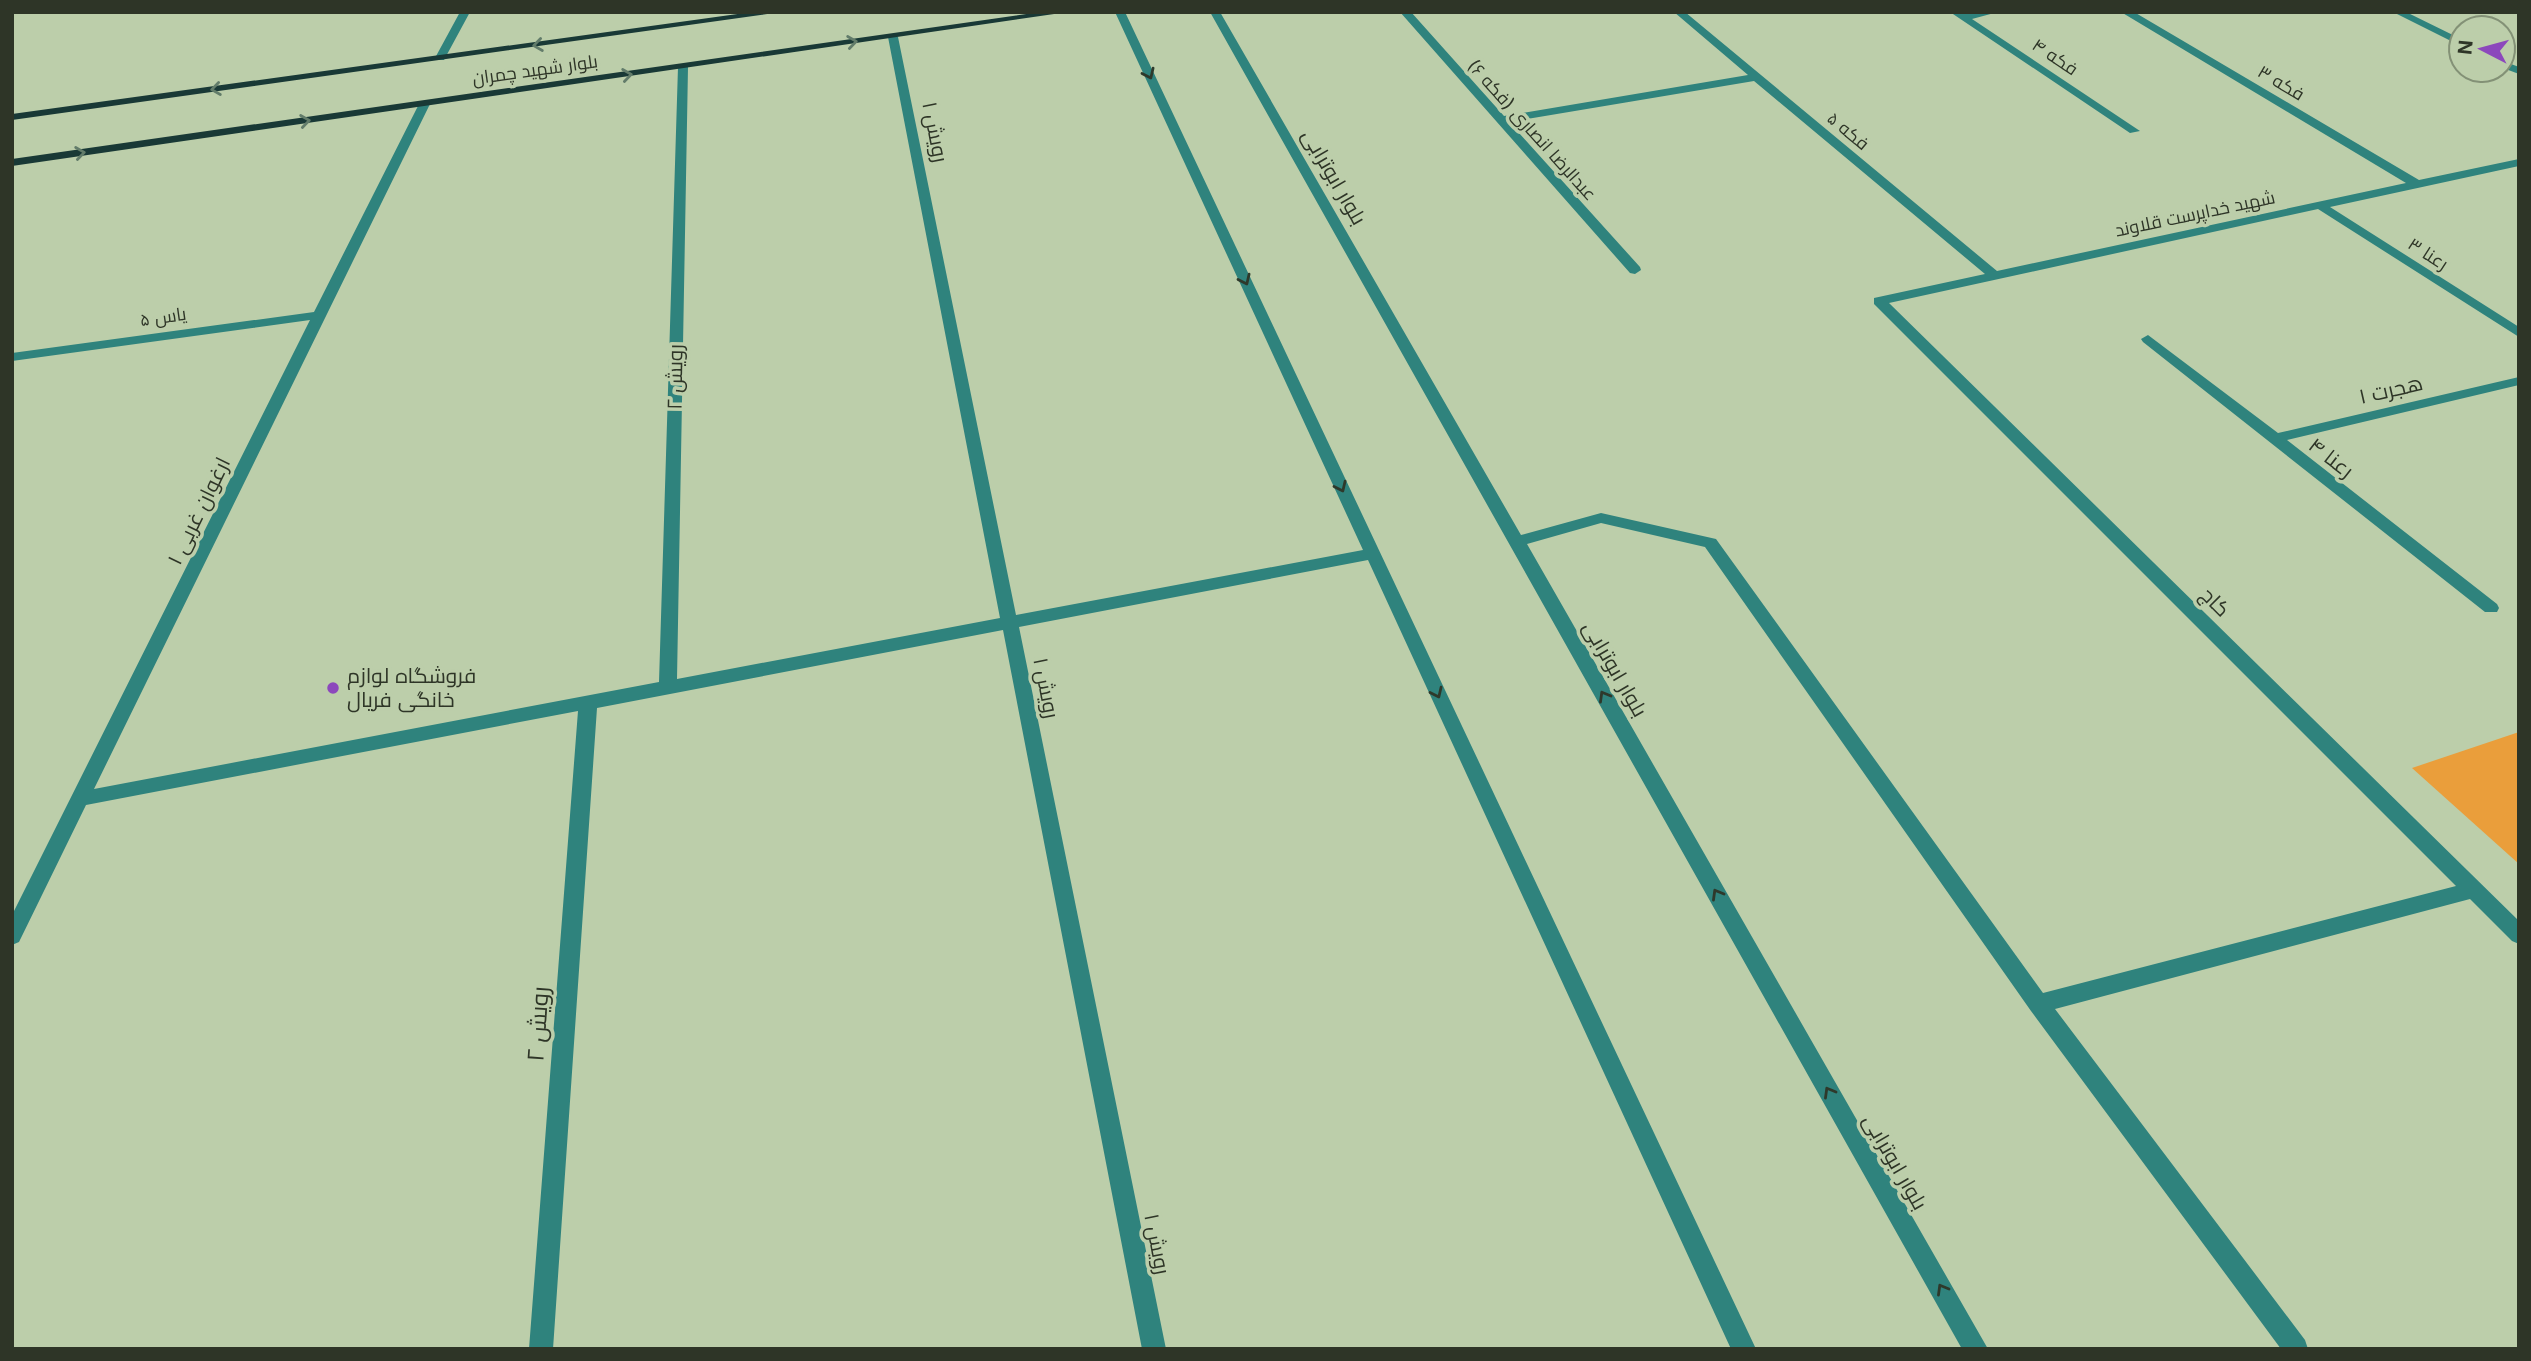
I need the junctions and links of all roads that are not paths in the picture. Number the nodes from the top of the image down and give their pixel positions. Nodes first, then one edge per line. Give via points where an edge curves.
1 (464, 12) edge
2 (776, 12) edge
3 (1063, 12) edge
4 (1121, 12) edge
5 (1215, 12) edge
6 (1405, 12) edge
7 (1678, 12) edge
8 (1993, 12) edge
9 (2126, 12) edge
10 (2398, 12) edge
11 (1959, 15) edge
12 (2447, 36) edge
13 (893, 37) junction
14 (440, 58) junction
15 (683, 67) junction
16 (1756, 77) junction
17 (424, 104) junction
18 (12, 117) edge
19 (1500, 120) junction
20 (2134, 131) dead end
21 (2519, 162) edge
22 (12, 163) edge
23 (2417, 184) junction
24 (2319, 205) junction
25 (1635, 270) dead end
26 (1995, 276) junction
27 (1879, 301) joint
28 (320, 315) junction
29 (2519, 333) edge
30 (2148, 339) dead end
31 (12, 357) edge
32 (2519, 381) edge
33 (2273, 439) junction
34 (1516, 542) junction
35 (1373, 554) junction
36 (2491, 608) dead end
37 (1010, 622) junction
38 (668, 687) junction
39 (588, 703) junction
40 (80, 799) junction
41 (2473, 890) junction
42 (14, 930) edge
43 (2519, 935) edge
44 (2038, 1004) junction
45 (541, 1349) edge
46 (1154, 1349) edge
47 (1744, 1349) edge
48 (1976, 1349) edge
49 (2296, 1349) edge

1 - 14 street
2 -> 14 main road, بلوار شهید چمران
3 - 13 main road, بلوار شهید چمران
4 -> 35 street
5 - 34 street, بلوار ابوترابی
6 - 19 street, عبدالرضا انصاری (فکه ۶)
7 - 16 street, فکه ۵
8 - 11 street
9 - 23 street, فکه ۳
10 - 12 street
11 - 20 street, فکه ۴
15 -> 13 main road, بلوار شهید چمران
13 - 37 street, رویش ۱
14 -> 18 main road, بلوار شهید چمران
17 -> 15 main road, بلوار شهید چمران
15 - 38 street, رویش ۲
16 - 19 street
16 - 26 street, فکه ۵
22 -> 17 main road, بلوار شهید چمران
17 - 28 street, ارغوان غربی ۱
19 - 25 street, عبدالرضا انصاری (فکه ۶)
21 - 23 street, شهید خداپرست قلاوند
23 - 24 street, شهید خداپرست قلاوند
24 - 26 street, شهید خداپرست قلاوند
24 - 29 street, رعنا ۳
26 - 27 street, شهید خداپرست قلاوند
27 - 41 street, کاج
28 - 31 street, یاس ۵
28 - 40 street, ارغوان غربی ۱
30 - 33 street, رعنا ۴
32 - 33 street, هجرت ۱
33 - 36 street, رعنا ۴
34 - 44 street via 1601,518 1710,543
48 -> 34 street, بلوار ابوترابی
35 - 37 street
35 -> 47 street
37 - 38 street
37 - 46 street, رویش ۱
38 - 39 street
39 - 40 street
39 - 45 street, رویش ۲
40 - 42 street, ارغوان غربی ۱
41 - 43 street, کاج
41 - 44 street
44 - 49 street

